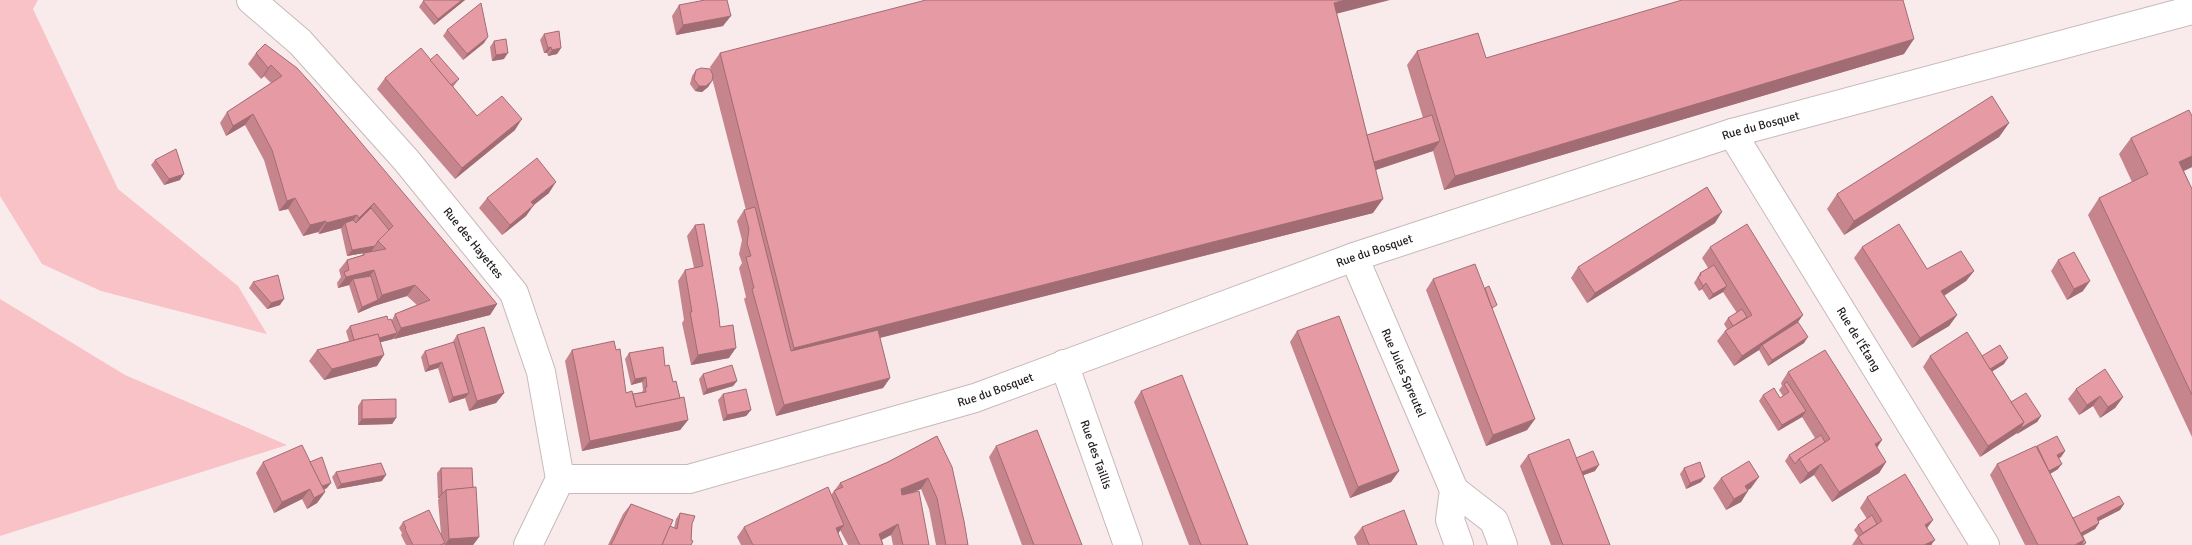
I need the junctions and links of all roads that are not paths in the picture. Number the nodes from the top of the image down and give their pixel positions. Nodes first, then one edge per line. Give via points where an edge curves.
1 (251, 0) edge
2 (2192, 10) edge
3 (1732, 134) junction
4 (1354, 257) junction
5 (1064, 364) junction
6 (560, 479) junction
7 (1454, 490) junction
8 (528, 545) edge
9 (1128, 545) edge
10 (1459, 545) edge
11 (1503, 545) edge
12 (1985, 545) edge

1 - 6 street, Rue des Hayettes via 300,42 406,160 514,293 541,372
2 - 3 street, Rue du Bosquet
3 - 4 street, Rue du Bosquet
3 - 12 street, Rue de l'Étang
4 - 5 street, Rue du Bosquet
4 - 7 street, Rue Jules Spreutel
5 - 6 street, Rue du Bosquet via 976,398 689,478
5 - 9 street, Rue des Taillis
6 - 8 street
7 - 10 street via 1450,520
7 - 11 street, Rue Jules Spreutel via 1494,521

